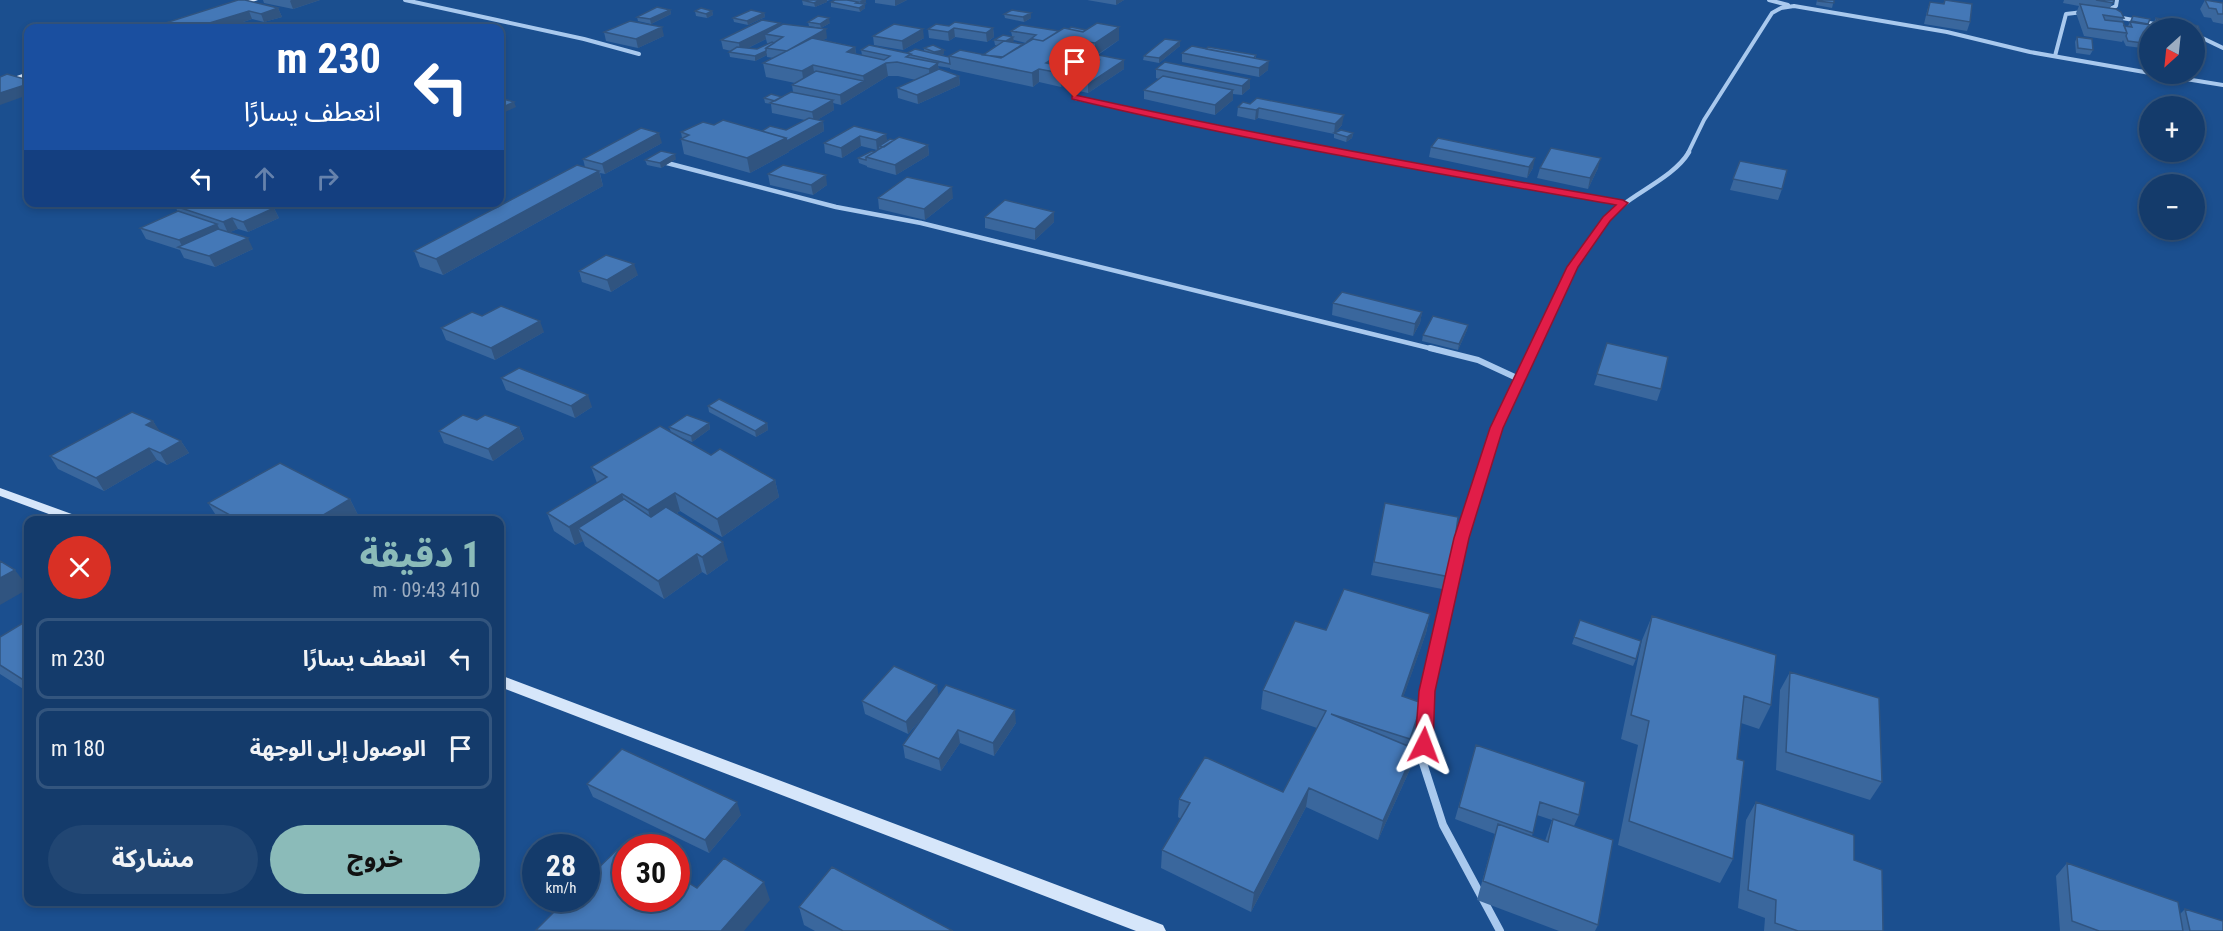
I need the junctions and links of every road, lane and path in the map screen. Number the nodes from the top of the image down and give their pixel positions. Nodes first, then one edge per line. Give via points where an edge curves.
1 (255, 0) edge
2 (405, 0) edge
3 (1769, 0) edge
4 (2117, 0) edge
5 (1794, 6) junction
6 (222, 11) edge
7 (2091, 13) edge
8 (2139, 21) edge
9 (2205, 39) edge
10 (2223, 48) edge
11 (639, 54) edge
12 (2055, 56) junction
13 (2139, 71) edge
14 (24, 75) edge
15 (2205, 82) edge
16 (0, 84) edge
17 (2223, 85) edge
18 (1075, 98) edge
19 (667, 163) edge
20 (1623, 203) junction
21 (1519, 379) junction
22 (0, 492) edge
23 (65, 516) edge
24 (504, 683) edge
25 (1157, 931) edge
26 (1500, 931) edge

1 - 6 main road
2 - 11 street
3 - 5 street
4 - 8 street via 2116,6 2102,14
5 - 12 street via 1947,32
5 - 20 street via 1772,14 1704,120 1687,155
7 - 12 street via 2066,14
9 - 10 street
12 - 13 street
14 - 16 main road
15 - 17 street
18 - 20 street via 1396,163
19 - 21 street via 1478,360
20 - 21 street via 1606,219 1573,267
21 - 26 street via 1497,428 1461,538 1427,691 1423,763 1443,825
22 - 23 main road
24 - 25 main road

